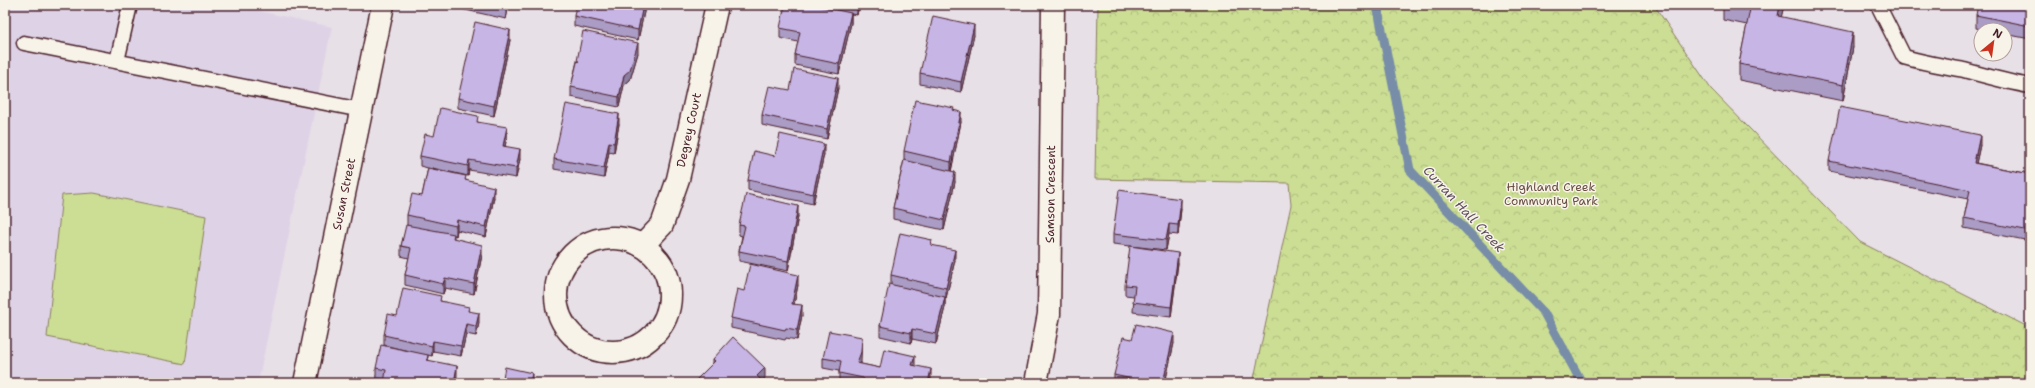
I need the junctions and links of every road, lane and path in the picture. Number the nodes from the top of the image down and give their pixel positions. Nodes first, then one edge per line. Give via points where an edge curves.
1 (130, 5) edge
2 (383, 5) edge
3 (717, 5) edge
4 (1053, 5) edge
5 (1878, 5) edge
6 (24, 43) dead end
7 (117, 60) junction
8 (2030, 86) edge
9 (361, 110) junction
10 (642, 246) junction
11 (305, 383) edge
12 (1036, 383) edge

1 - 7 lane
2 - 9 street, Susan Street
3 - 10 street, Degrey Court via 678,179 662,225
4 - 12 street, Samson Crescent via 1049,314
5 - 8 lane via 1904,57 1931,65 1964,70 1998,81
6 - 7 lane
7 - 9 lane
9 - 11 street, Susan Street
10 - 10 street via 624,239 606,239 588,244 573,255 562,270 557,288 558,306 564,324 576,338 592,348 610,352 629,350 646,342 660,329 668,312 671,292 666,274 656,258

